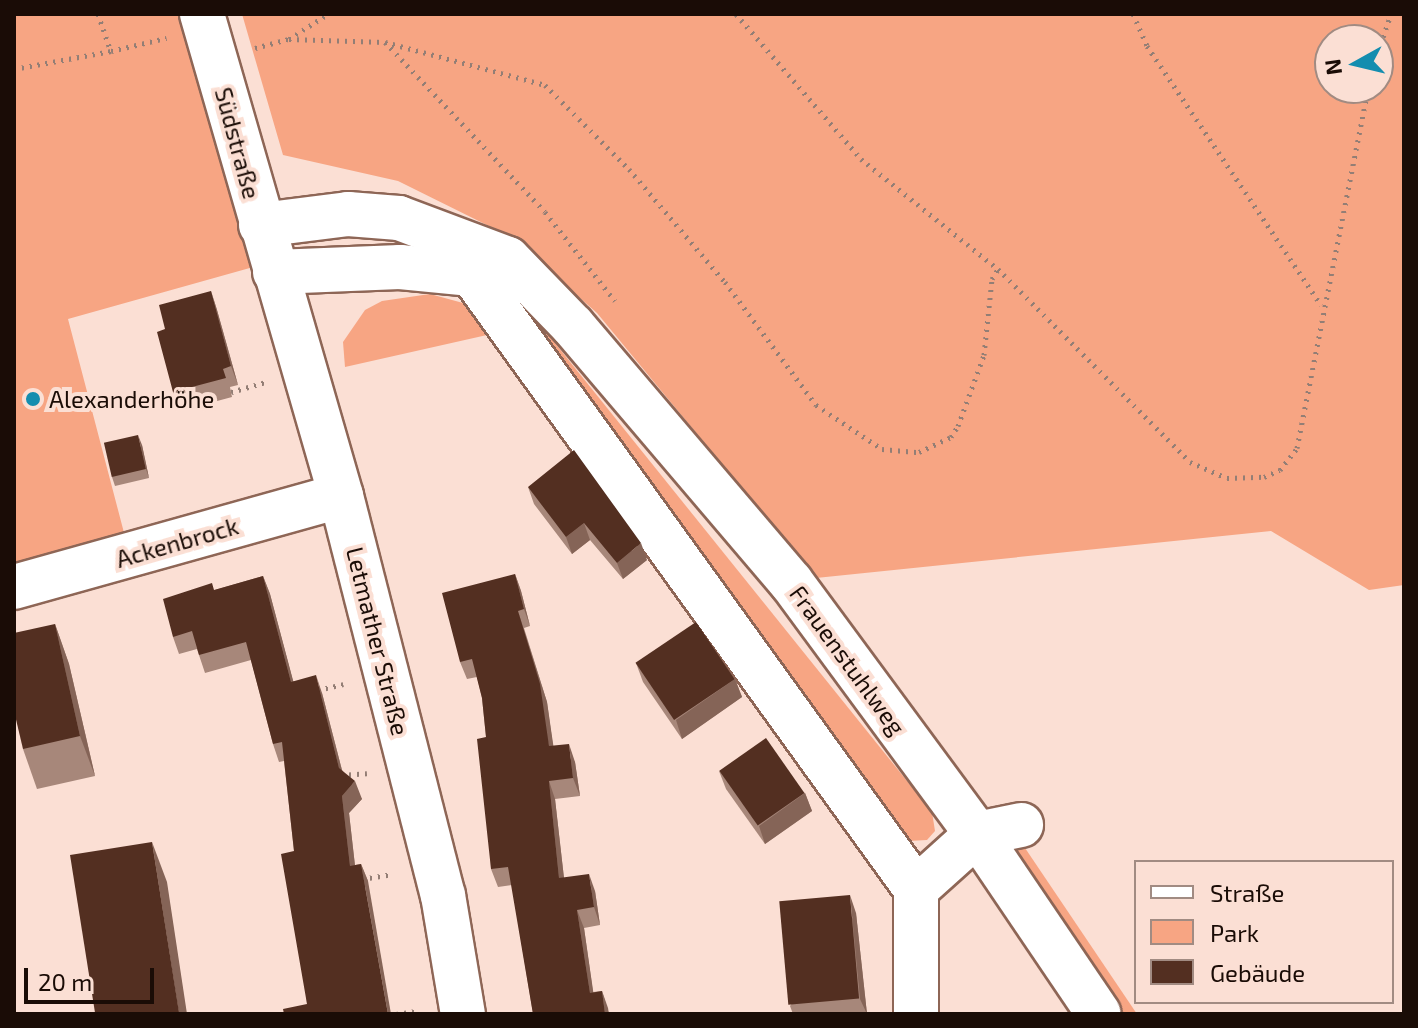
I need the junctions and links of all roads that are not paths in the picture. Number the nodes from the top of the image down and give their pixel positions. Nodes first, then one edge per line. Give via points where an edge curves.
1 (205, 21) edge
2 (261, 225) junction
3 (275, 272) junction
4 (472, 274) junction
5 (573, 326) junction
6 (341, 496) junction
7 (14, 587) edge
8 (1021, 825) dead end
9 (977, 834) junction
10 (916, 889) junction
11 (463, 1014) edge
12 (916, 1014) edge
13 (1099, 1014) edge

1 - 2 street, Südstraße
2 - 3 street, Südstraße
2 - 5 street, Frauenstuhlweg via 348,214 399,218 508,259
3 - 4 street, Frauenstuhlweg via 400,267
3 - 6 street, Letmather Straße
4 - 5 street, Frauenstuhlweg
4 - 10 street
5 - 9 street, Frauenstuhlweg via 791,582
6 - 7 street, Ackenbrock
6 - 11 street, Letmather Straße via 436,866
8 - 9 street
9 - 10 street
9 - 13 street, Frauenstuhlweg
10 - 12 street

